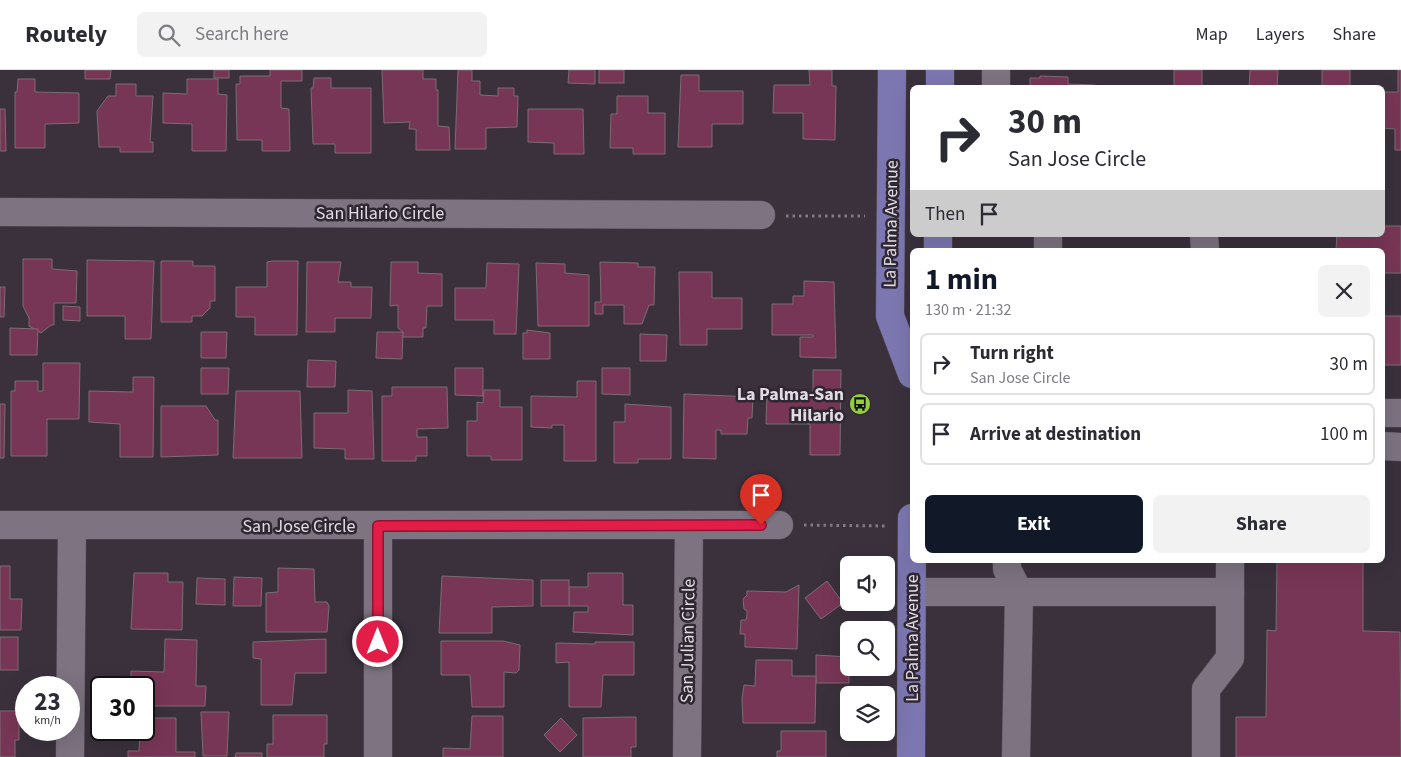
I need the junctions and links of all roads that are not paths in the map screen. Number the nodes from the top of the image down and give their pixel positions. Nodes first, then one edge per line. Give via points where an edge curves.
1 (892, 70) edge
2 (940, 70) edge
3 (996, 70) edge
4 (940, 85) edge
5 (996, 85) edge
6 (0, 212) edge
7 (761, 216) road end
8 (910, 369) edge
9 (1385, 413) edge
10 (1401, 413) edge
11 (1385, 446) edge
12 (1401, 446) edge
13 (0, 525) edge
14 (689, 525) junction
15 (779, 525) road end
16 (72, 526) junction
17 (378, 526) junction
18 (912, 563) edge
19 (1007, 563) edge
20 (1230, 563) edge
21 (912, 592) junction
22 (1230, 592) junction
23 (1019, 593) junction
24 (70, 757) edge
25 (378, 757) edge
26 (687, 757) edge
27 (911, 757) edge
28 (1016, 757) edge
29 (1206, 757) edge

1 - 8 main road, La Palma Avenue via 890,316
2 - 4 main road
3 - 5 street
6 - 7 street, San Hilario Circle
9 - 10 street
11 - 12 street
13 - 16 street, San Jose Circle
14 - 15 street, San Jose Circle
14 - 17 street, San Jose Circle
14 - 26 street, San Julian Circle
16 - 17 street, San Jose Circle
16 - 24 street
17 - 25 street
18 - 21 main road, La Palma Avenue
19 - 23 street
20 - 22 street
21 - 23 street
21 - 27 main road, La Palma Avenue
22 - 23 street
22 - 29 street via 1230,658 1206,689
23 - 28 street

